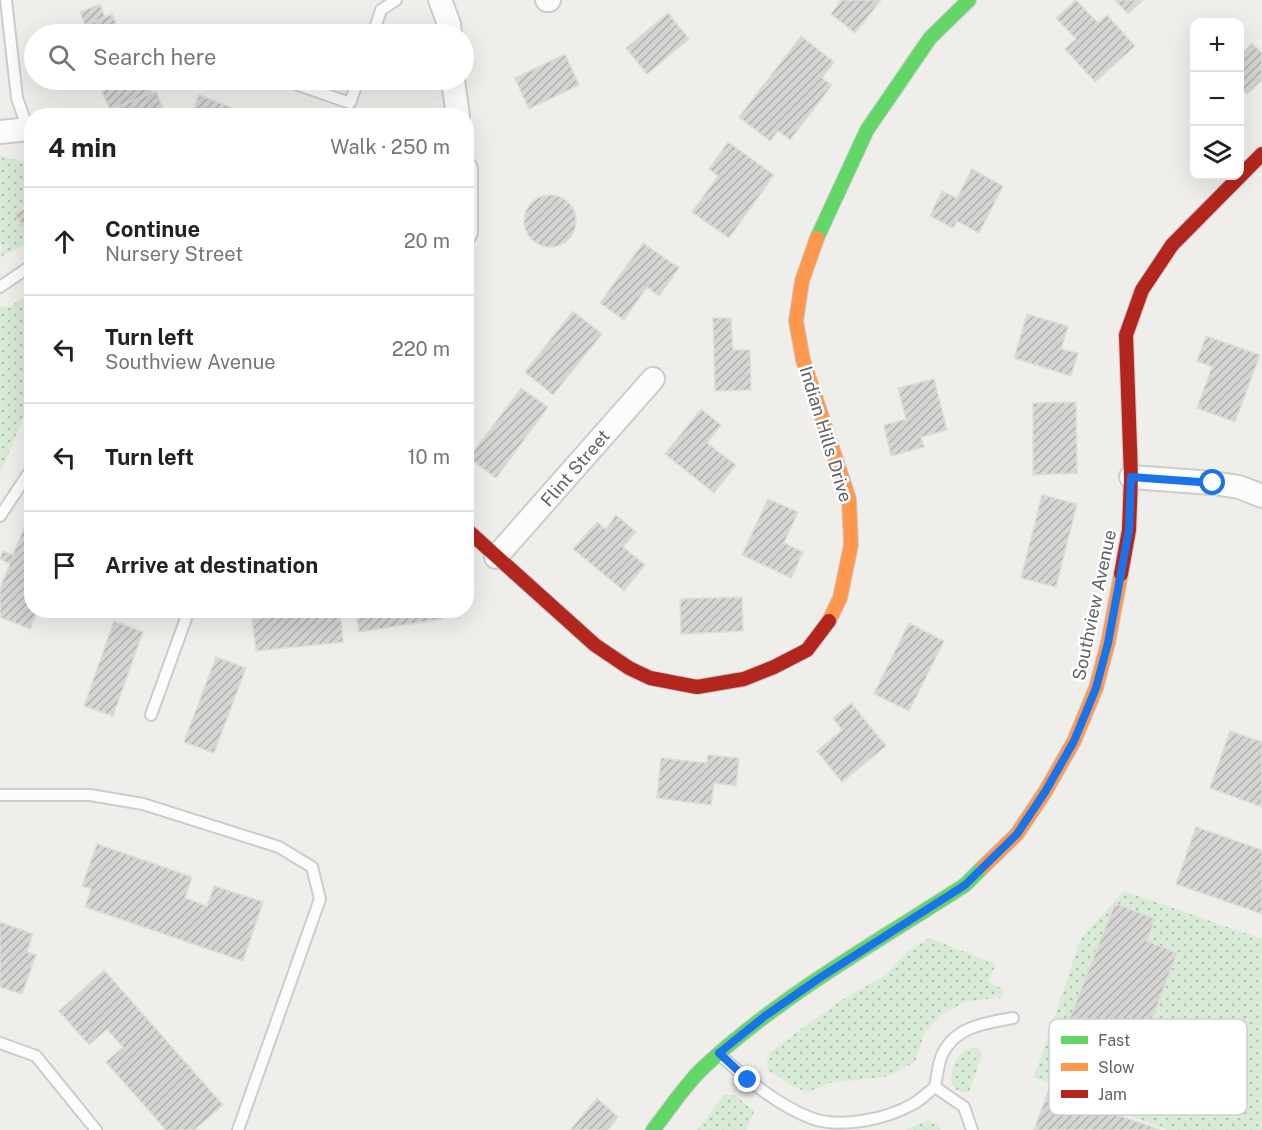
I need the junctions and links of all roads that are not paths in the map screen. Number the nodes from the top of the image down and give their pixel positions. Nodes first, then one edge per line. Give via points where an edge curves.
1 (6, 0) edge
2 (396, 0) edge
3 (440, 0) edge
4 (969, 0) edge
5 (376, 24) edge
6 (449, 24) edge
7 (313, 90) edge
8 (355, 90) edge
9 (454, 90) edge
10 (457, 108) edge
11 (24, 115) edge
12 (24, 130) edge
13 (0, 132) edge
14 (1262, 154) edge
15 (24, 270) edge
16 (0, 287) edge
17 (653, 379) dead end
18 (1131, 477) junction
19 (24, 480) edge
20 (1262, 496) edge
21 (0, 516) edge
22 (474, 537) edge
23 (496, 557) junction
24 (186, 618) edge
25 (151, 715) dead end
26 (0, 795) edge
27 (1013, 1018) dead end
28 (0, 1043) edge
29 (719, 1053) junction
30 (934, 1087) junction
31 (96, 1130) edge
32 (238, 1130) edge
33 (653, 1130) edge
34 (972, 1130) edge

1 - 11 lane via 17,98
2 - 5 lane via 381,10
3 - 6 street
4 - 23 street, Indian Hills Drive via 930,39 867,130 820,228 802,281 796,321 803,360 849,499 851,545 840,598 807,650 744,679 697,687 650,678 595,645
7 - 8 lane via 350,103
9 - 10 street
12 - 13 street
14 - 18 street, Southview Avenue via 1172,245 1142,290 1126,335
15 - 16 lane
17 - 23 street, Flint Street
18 - 20 street via 1239,487
18 - 29 street, Southview Avenue via 1129,530 1096,688 1074,741 1017,834 965,885 821,977
19 - 21 lane
22 - 23 street, Indian Hills Drive
24 - 25 lane
26 - 32 lane via 90,795 143,804 279,847 312,867 320,898
27 - 30 lane via 961,1031 942,1054
28 - 31 lane via 36,1056
29 - 30 lane via 748,1080 814,1119 846,1123 876,1118 914,1104
29 - 33 street, Southview Avenue via 703,1067
30 - 34 lane via 964,1107

